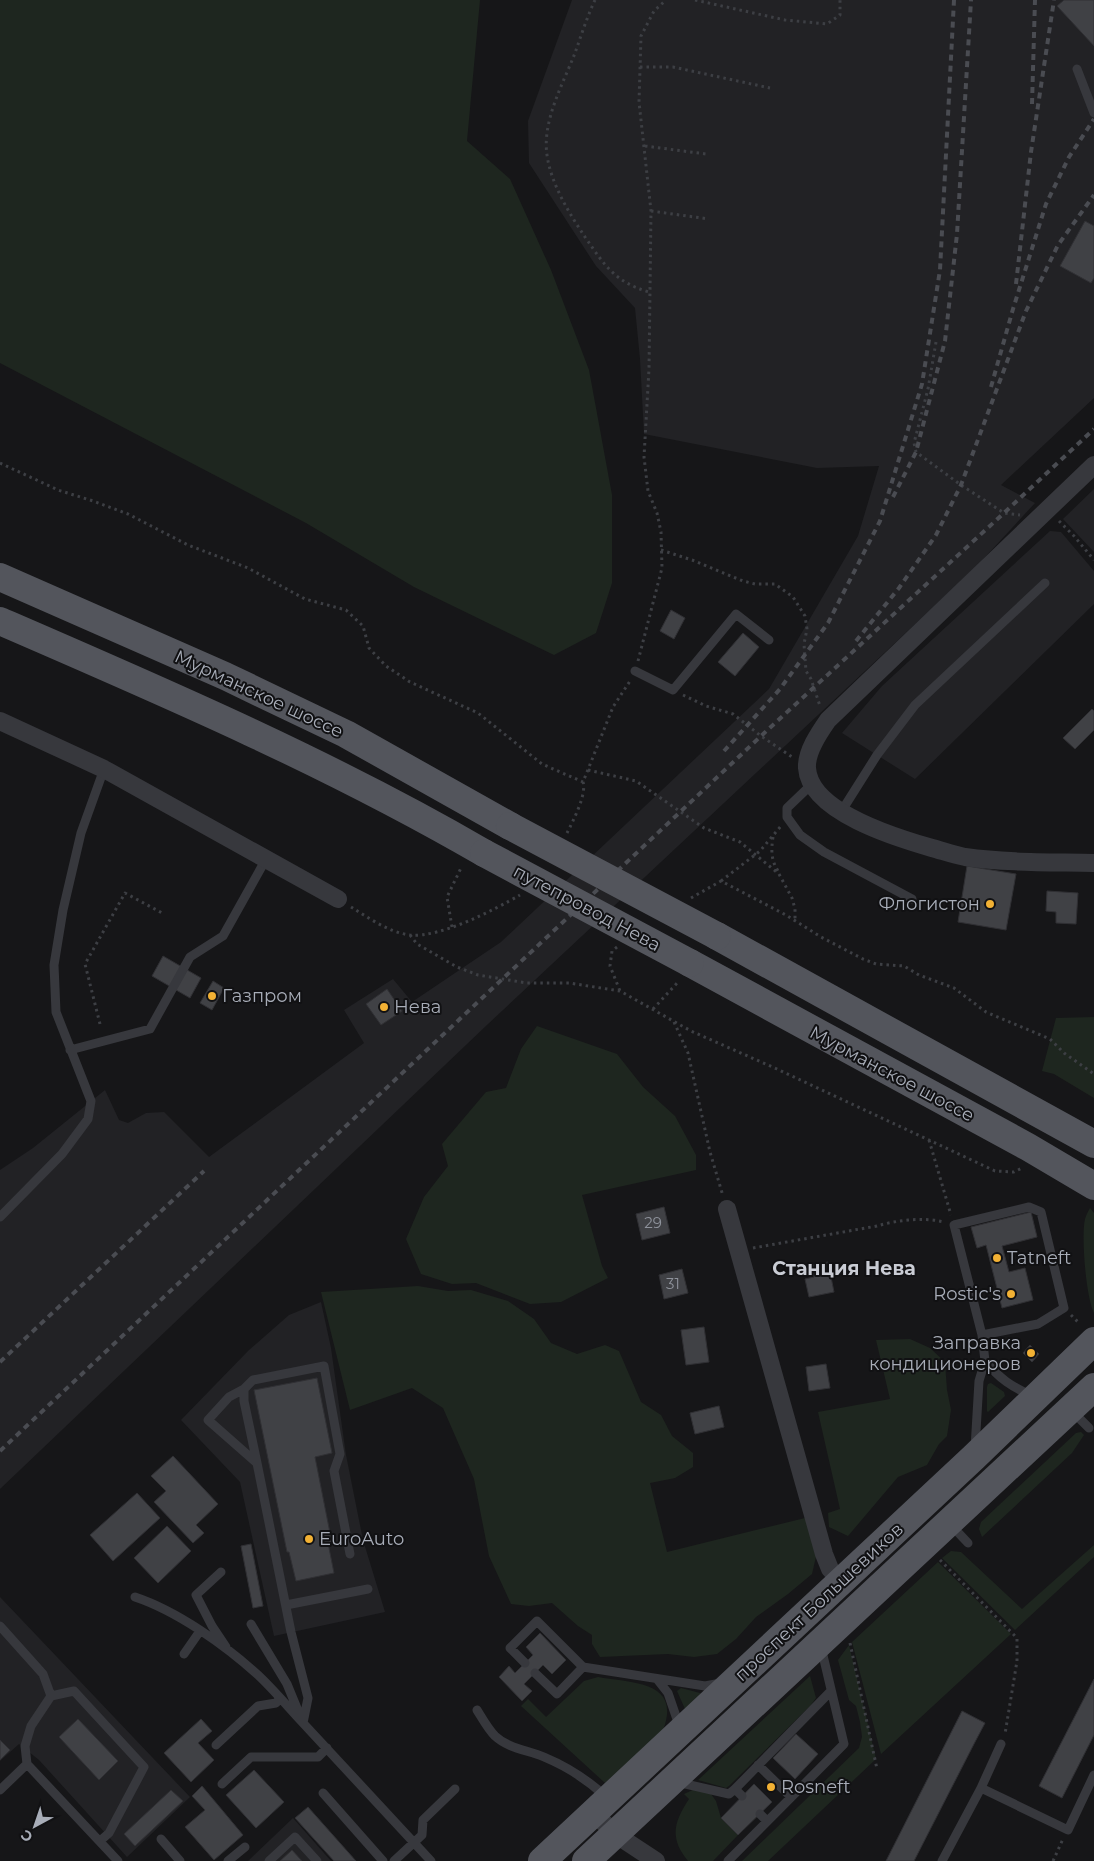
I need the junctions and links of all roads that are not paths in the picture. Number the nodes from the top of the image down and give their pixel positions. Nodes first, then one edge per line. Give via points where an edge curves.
1 (1077, 68) dead end
2 (1094, 112) edge
3 (1094, 465) edge
4 (0, 577) edge
5 (1045, 584) dead end
6 (0, 621) edge
7 (769, 640) dead end
8 (635, 671) road end
9 (0, 721) edge
10 (104, 769) junction
11 (811, 785) junction
12 (841, 812) junction
13 (510, 826) joint
14 (266, 859) junction
15 (1094, 863) edge
16 (338, 898) dead end
17 (912, 899) dead end
18 (716, 936) joint
19 (685, 972) joint
20 (70, 1050) junction
21 (1094, 1144) edge
22 (1094, 1186) edge
23 (727, 1209) road end
24 (0, 1217) edge
25 (982, 1335) junction
26 (1094, 1341) edge
27 (985, 1362) junction
28 (1094, 1387) edge
29 (244, 1389) junction
30 (1035, 1398) junction
31 (974, 1457) junction
32 (257, 1463) junction
33 (949, 1523) junction
34 (968, 1542) dead end
35 (350, 1554) dead end
36 (221, 1572) dead end
37 (842, 1582) junction
38 (368, 1589) dead end
39 (135, 1597) dead end
40 (286, 1605) junction
41 (251, 1624) dead end
42 (0, 1626) edge
43 (200, 1631) junction
44 (820, 1642) junction
45 (229, 1652) junction
46 (184, 1654) dead end
47 (525, 1663) dead end
48 (583, 1667) junction
49 (535, 1673) dead end
50 (656, 1679) junction
51 (735, 1681) junction
52 (831, 1691) junction
53 (51, 1696) junction
54 (280, 1698) junction
55 (477, 1710) dead end
56 (303, 1722) junction
57 (680, 1731) junction
58 (1001, 1744) road end
59 (216, 1746) dead end
60 (327, 1748) junction
61 (28, 1764) junction
62 (758, 1765) junction
63 (1094, 1775) edge
64 (671, 1781) junction
65 (222, 1784) dead end
66 (981, 1788) junction
67 (456, 1789) dead end
68 (735, 1789) junction
69 (0, 1790) edge
70 (323, 1793) dead end
71 (742, 1796) dead end
72 (791, 1797) junction
73 (601, 1806) junction
74 (760, 1814) dead end
75 (768, 1821) junction
76 (615, 1834) junction
77 (160, 1839) dead end
78 (100, 1841) junction
79 (414, 1843) junction
80 (245, 1847) dead end
81 (118, 1861) edge
82 (180, 1861) edge
83 (228, 1861) edge
84 (269, 1861) edge
85 (317, 1861) edge
86 (383, 1861) edge
87 (394, 1861) edge
88 (431, 1861) edge
89 (542, 1861) edge
90 (586, 1861) edge
91 (656, 1861) edge
92 (728, 1861) edge
93 (942, 1861) edge

1 - 2 lane
3 - 11 street via 824,726 814,740 806,767
4 - 13 main road, Мурманское шоссе via 225,676 346,734
5 - 12 lane via 915,705 877,755
6 - 19 main road, путепровод Нева, bridge via 316,764 440,828 473,860
7 - 8 lane via 736,614 673,690
9 - 10 street
10 - 14 street
10 - 20 lane via 81,833 54,965 56,1012
11 - 12 street
11 - 17 lane via 787,808 787,817 800,835 824,852
12 - 15 street via 911,842 962,857 1014,862
13 - 18 main road, путепровод Нева, bridge
14 - 16 street
14 - 20 lane via 223,936 190,957 150,1028
18 - 21 main road, Мурманское шоссе
19 - 22 main road, Мурманское шоссе via 1028,1147
20 - 24 lane via 91,1101 88,1119 62,1154
23 - 37 street via 824,1554 830,1569
25 - 25 lane via 1038,1324 1064,1308 1041,1212 1030,1207 954,1225
25 - 27 lane
26 - 30 main road, проспект Большевиков
27 - 30 lane via 998,1377
27 - 31 lane via 979,1381
28 - 33 main road, проспект Большевиков via 1080,1419
29 - 32 lane
29 - 32 lane via 229,1397 208,1420
29 - 35 lane via 253,1380 324,1366 340,1454 334,1471
30 - 31 main road, проспект Большевиков
31 - 37 main road, проспект Большевиков
32 - 40 lane
33 - 34 lane
33 - 44 main road, проспект Большевиков
36 - 45 lane via 196,1595
37 - 51 main road, проспект Большевиков
38 - 40 lane
39 - 43 lane via 158,1604
40 - 56 lane via 308,1698
41 - 56 lane via 288,1684
42 - 53 lane via 43,1674
43 - 45 lane
43 - 46 lane
44 - 52 lane
44 - 64 main road, проспект Большевиков
45 - 54 lane
47 - 48 lane via 510,1648 537,1621
48 - 49 lane via 556,1694
48 - 50 lane
50 - 51 lane via 705,1686
50 - 57 lane via 668,1693
51 - 57 main road, проспект Большевиков
52 - 62 lane
52 - 72 lane via 844,1744
53 - 61 lane via 31,1726 25,1746
53 - 78 lane via 74,1691 144,1766 109,1833
54 - 56 lane
54 - 59 lane via 276,1703 258,1706
55 - 73 lane via 495,1736 518,1750 568,1768 589,1782
56 - 60 lane
57 - 73 main road, проспект Большевиков
58 - 66 lane
60 - 65 lane via 318,1757 251,1757
60 - 79 lane
61 - 69 lane
61 - 78 lane
62 - 68 lane
62 - 72 lane
63 - 66 lane via 1068,1830
64 - 68 lane via 729,1794
64 - 76 main road, проспект Большевиков
66 - 93 lane
67 - 79 lane via 423,1820 422,1835
68 - 71 lane
70 - 86 lane
72 - 75 lane
73 - 76 street
73 - 89 main road, проспект Большевиков
74 - 75 lane
75 - 92 lane
76 - 90 main road, проспект Большевиков
76 - 91 street
77 - 82 lane
78 - 81 lane
79 - 87 lane
79 - 88 lane
80 - 83 lane
84 - 85 lane via 295,1837

